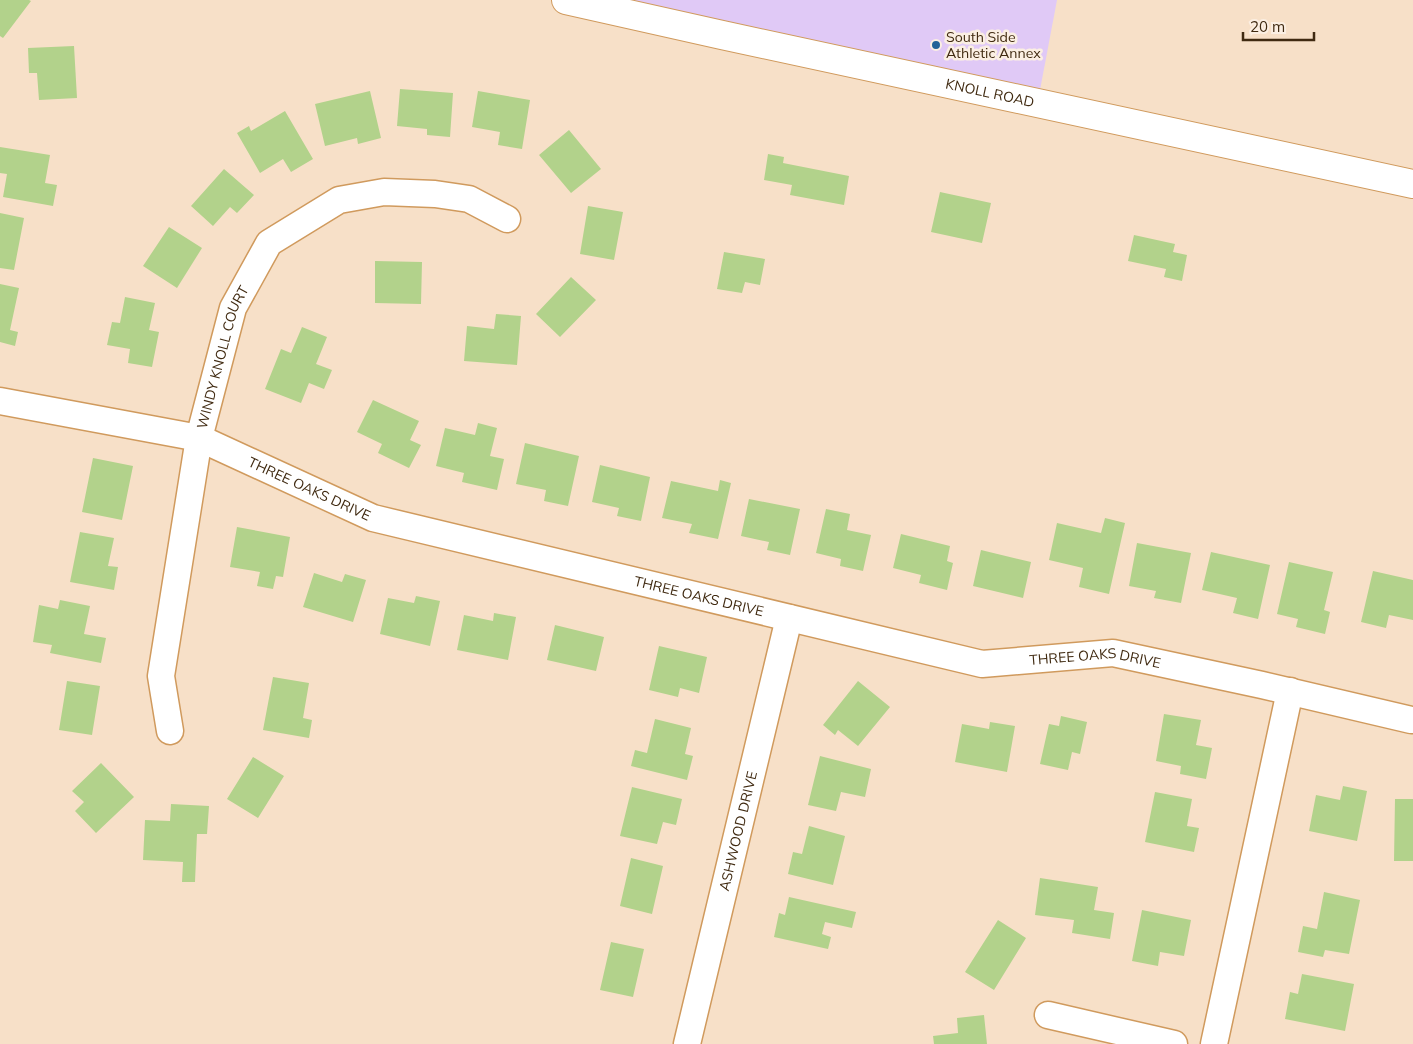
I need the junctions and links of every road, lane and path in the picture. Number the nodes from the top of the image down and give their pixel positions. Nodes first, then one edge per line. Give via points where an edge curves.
1 (566, 0) edge
2 (1413, 184) edge
3 (507, 219) dead end
4 (0, 401) edge
5 (199, 438) junction
6 (789, 618) junction
7 (1290, 691) junction
8 (1411, 720) dead end
9 (170, 731) dead end
10 (1048, 1015) dead end
11 (687, 1044) edge
12 (1174, 1044) edge
13 (1214, 1044) edge

1 - 2 street, KNOLL ROAD
3 - 5 street, WINDY KNOLL COURT via 469,199 384,192 339,200 269,243 233,308
4 - 5 street, THREE OAKS DRIVE
5 - 6 street, THREE OAKS DRIVE via 372,518
5 - 9 street, WINDY KNOLL COURT via 161,676
6 - 7 street, THREE OAKS DRIVE via 982,664 1113,653
6 - 11 street, ASHWOOD DRIVE
7 - 8 street, THREE OAKS DRIVE
7 - 13 street
10 - 12 street

